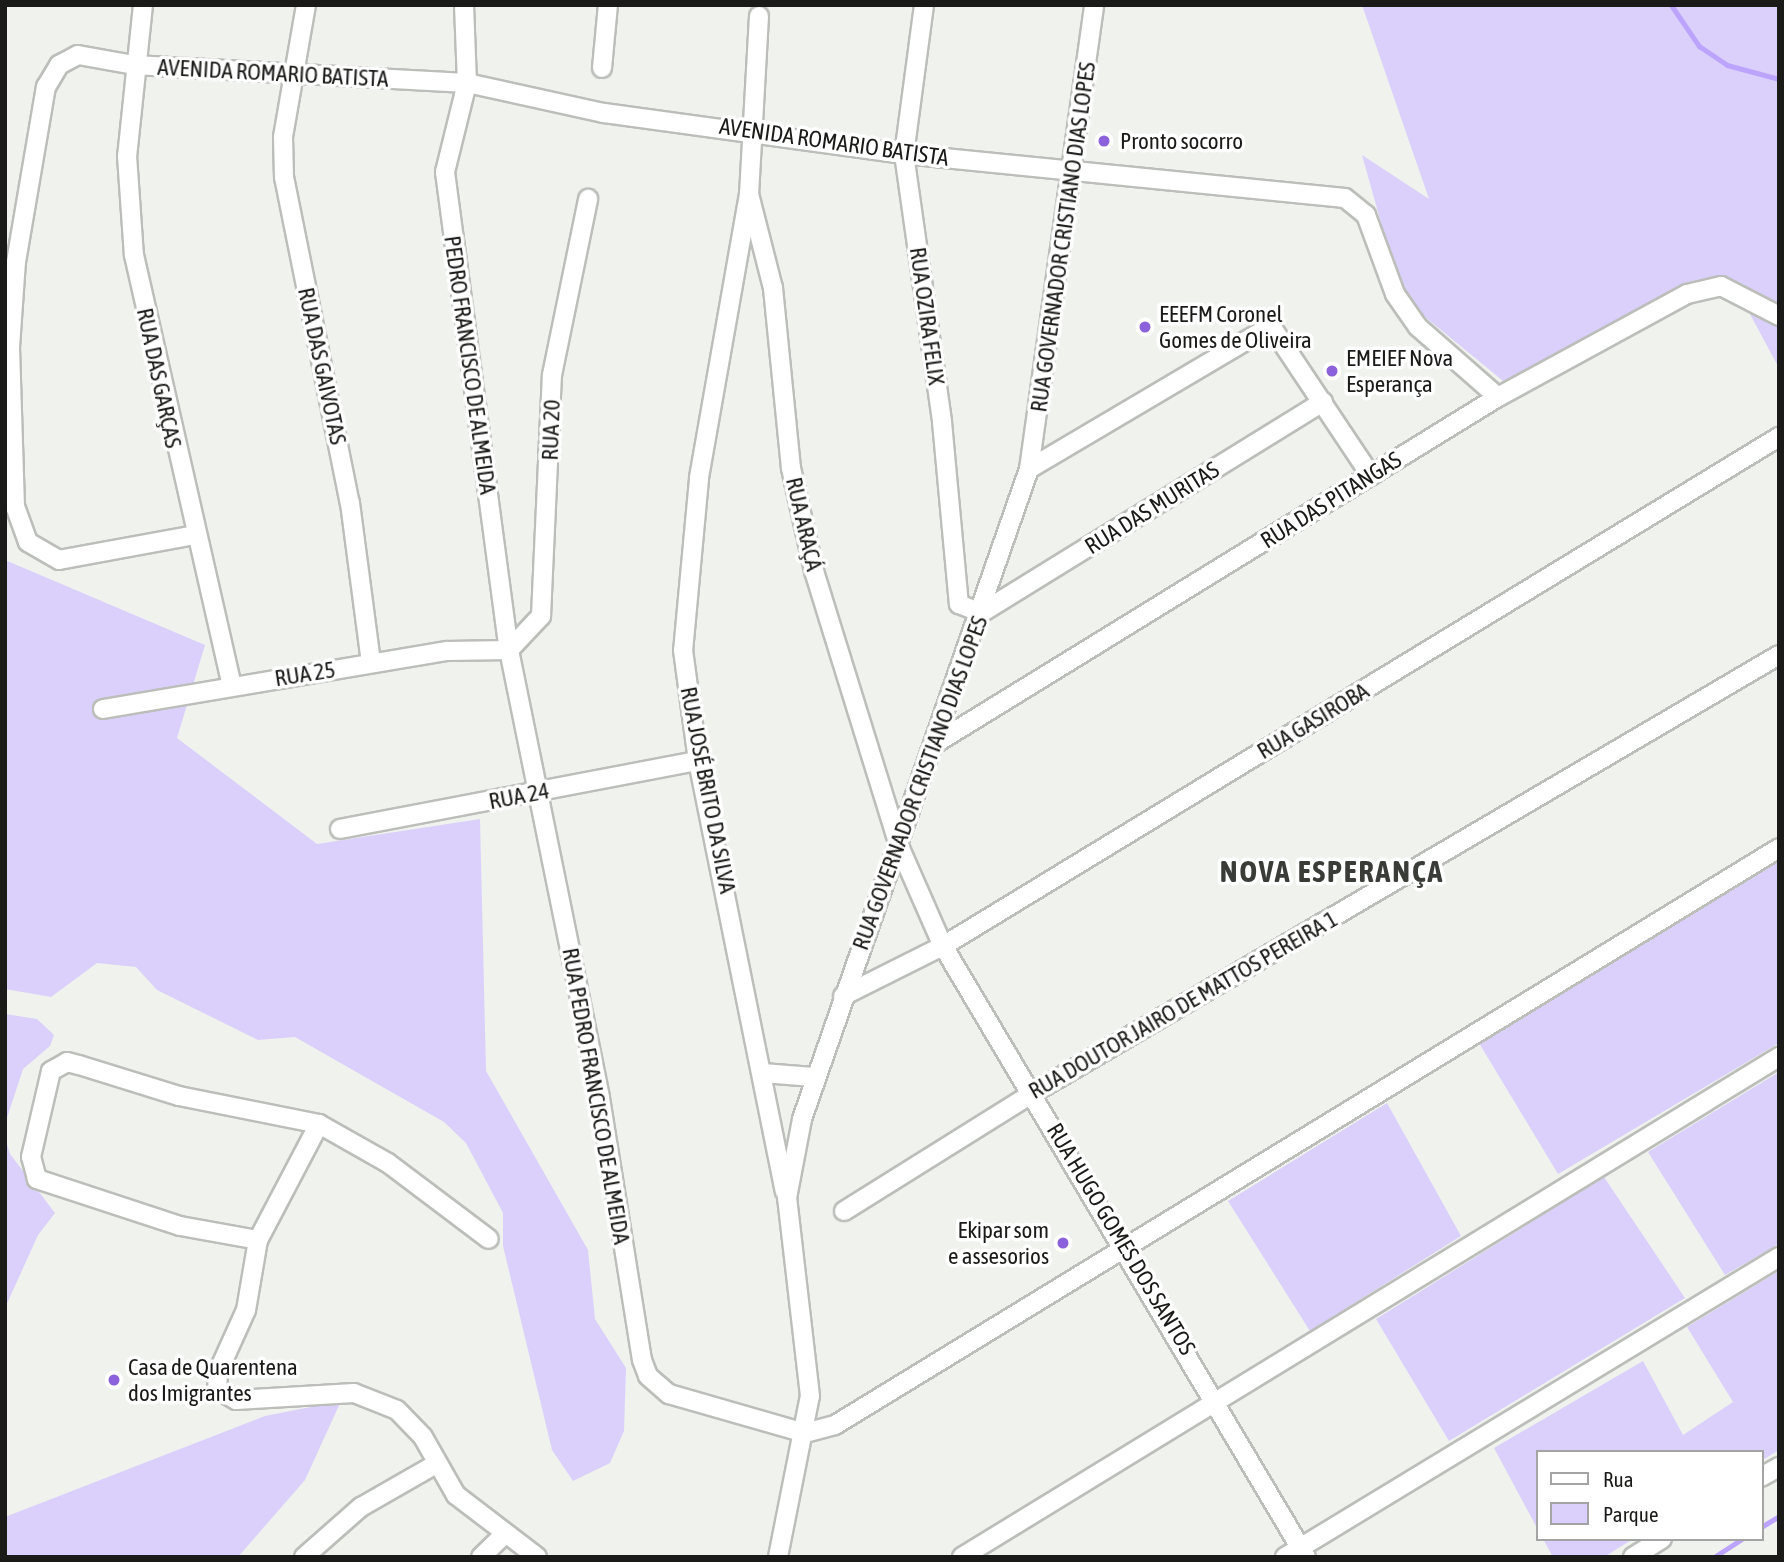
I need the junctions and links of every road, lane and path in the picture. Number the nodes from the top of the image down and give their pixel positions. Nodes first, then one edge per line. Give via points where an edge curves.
1 (144, 5) edge
2 (306, 5) edge
3 (464, 5) edge
4 (608, 5) edge
5 (924, 5) edge
6 (1094, 5) edge
7 (758, 16) dead end
8 (134, 65) junction
9 (602, 68) dead end
10 (296, 71) junction
11 (467, 83) junction
12 (749, 131) junction
13 (904, 154) junction
14 (1074, 170) junction
15 (749, 194) junction
16 (589, 199) dead end
17 (1779, 316) edge
18 (1498, 397) junction
19 (1324, 402) junction
20 (1779, 437) edge
21 (1029, 469) junction
22 (1371, 476) junction
23 (195, 536) junction
24 (981, 613) junction
25 (509, 650) junction
26 (1779, 655) edge
27 (371, 663) junction
28 (232, 686) junction
29 (103, 709) dead end
30 (936, 743) junction
31 (698, 761) junction
32 (540, 792) junction
33 (340, 829) dead end
34 (900, 846) junction
35 (1779, 849) edge
36 (943, 946) junction
37 (843, 996) junction
38 (1779, 1057) edge
39 (762, 1073) junction
40 (814, 1077) junction
41 (1033, 1093) junction
42 (319, 1124) junction
43 (787, 1198) junction
44 (845, 1211) dead end
45 (489, 1239) dead end
46 (258, 1240) junction
47 (1124, 1247) junction
48 (1779, 1257) edge
49 (1220, 1403) junction
50 (805, 1433) junction
51 (436, 1464) junction
52 (1779, 1467) edge
53 (1763, 1477) edge
54 (505, 1534) junction
55 (1659, 1541) edge
56 (1297, 1554) edge
57 (304, 1557) edge
58 (481, 1557) edge
59 (537, 1557) edge
60 (778, 1557) edge
61 (962, 1557) edge
62 (1633, 1557) edge

1 - 8 street, RUA DAS GARÇAS
2 - 10 street, RUA DAS GAIVOTAS
3 - 11 street
4 - 9 street
5 - 13 street, RUA OZIRA FELIX
6 - 14 street, RUA GOVERNADOR CRISTIANO DIAS LOPES
7 - 12 street, RUA JOSÉ BRITO DA SILVA
8 - 10 street, AVENIDA ROMARIO BATISTA
8 - 23 street, RUA DAS GARÇAS via 127,198 134,255
8 - 23 street, AVENIDA ROMARIO BATISTA via 68,57 46,87 16,262 10,347 15,507 28,542 59,560
10 - 11 street, AVENIDA ROMARIO BATISTA
10 - 27 street, RUA DAS GAIVOTAS via 283,137 284,177 350,503
11 - 12 street, AVENIDA ROMARIO BATISTA via 604,113
11 - 25 street, PEDRO FRANCISCO DE ALMEIDA via 444,172
12 - 13 street, AVENIDA ROMARIO BATISTA
12 - 15 street, RUA JOSÉ BRITO DA SILVA
13 - 14 street, AVENIDA ROMARIO BATISTA
13 - 24 street, RUA OZIRA FELIX via 942,422 954,593 959,604
14 - 18 street, AVENIDA ROMARIO BATISTA via 1354,202 1366,215 1395,294 1418,327
14 - 21 street, RUA GOVERNADOR CRISTIANO DIAS LOPES
15 - 31 street, RUA JOSÉ BRITO DA SILVA via 713,391 686,598 683,650
15 - 34 street, RUA ARAÇÁ via 773,288 791,468 814,572
16 - 25 street, RUA 20 via 552,374 541,616
17 - 18 street, RUA DAS PITANGAS via 1738,290 1705,286
18 - 22 street, RUA DAS PITANGAS
19 - 21 street via 1278,330 1259,329
19 - 22 street
19 - 24 street, RUA DAS MURITAS
20 - 36 street, RUA GASIROBA
21 - 24 street, RUA GOVERNADOR CRISTIANO DIAS LOPES
22 - 30 street, RUA DAS PITANGAS
23 - 28 street, RUA DAS GARÇAS
24 - 30 street, RUA GOVERNADOR CRISTIANO DIAS LOPES
25 - 27 street, RUA 25
25 - 32 street, RUA PEDRO FRANCISCO DE ALMEIDA
26 - 41 street, RUA DOUTOR JAIRO DE MATTOS PEREIRA 1
27 - 28 street, RUA 25
28 - 29 street, RUA 25
30 - 34 street, RUA GOVERNADOR CRISTIANO DIAS LOPES
31 - 32 street, RUA 24
31 - 39 street, RUA JOSÉ BRITO DA SILVA
32 - 33 street, RUA 24
32 - 50 street, RUA PEDRO FRANCISCO DE ALMEIDA via 648,1376 668,1394
34 - 36 street, RUA HUGO GOMES DOS SANTOS
34 - 37 street, RUA GOVERNADOR CRISTIANO DIAS LOPES
35 - 47 street
36 - 37 street, RUA GASIROBA
36 - 41 street, RUA HUGO GOMES DOS SANTOS
37 - 40 street, RUA GOVERNADOR CRISTIANO DIAS LOPES
38 - 49 street
39 - 40 street
39 - 43 street, RUA JOSÉ BRITO DA SILVA
40 - 43 street, RUA GOVERNADOR CRISTIANO DIAS LOPES
41 - 44 street, RUA DOUTOR JAIRO DE MATTOS PEREIRA 1
41 - 47 street, RUA HUGO GOMES DOS SANTOS
42 - 45 street via 388,1163
42 - 46 street
42 - 46 street via 190,1098 66,1062 46,1081 30,1157 37,1179 180,1226
43 - 50 street, RUA GOVERNADOR CRISTIANO DIAS LOPES via 810,1373
46 - 51 street via 246,1310 218,1372 221,1395 236,1400 324,1391 376,1399 412,1423
47 - 49 street, RUA HUGO GOMES DOS SANTOS
47 - 50 street via 846,1419
48 - 56 street
49 - 56 street, RUA HUGO GOMES DOS SANTOS
49 - 61 street
50 - 60 street, RUA GOVERNADOR CRISTIANO DIAS LOPES
51 - 54 street via 456,1495
51 - 57 street via 362,1507
52 - 53 street
54 - 58 street
54 - 59 street
55 - 62 street

